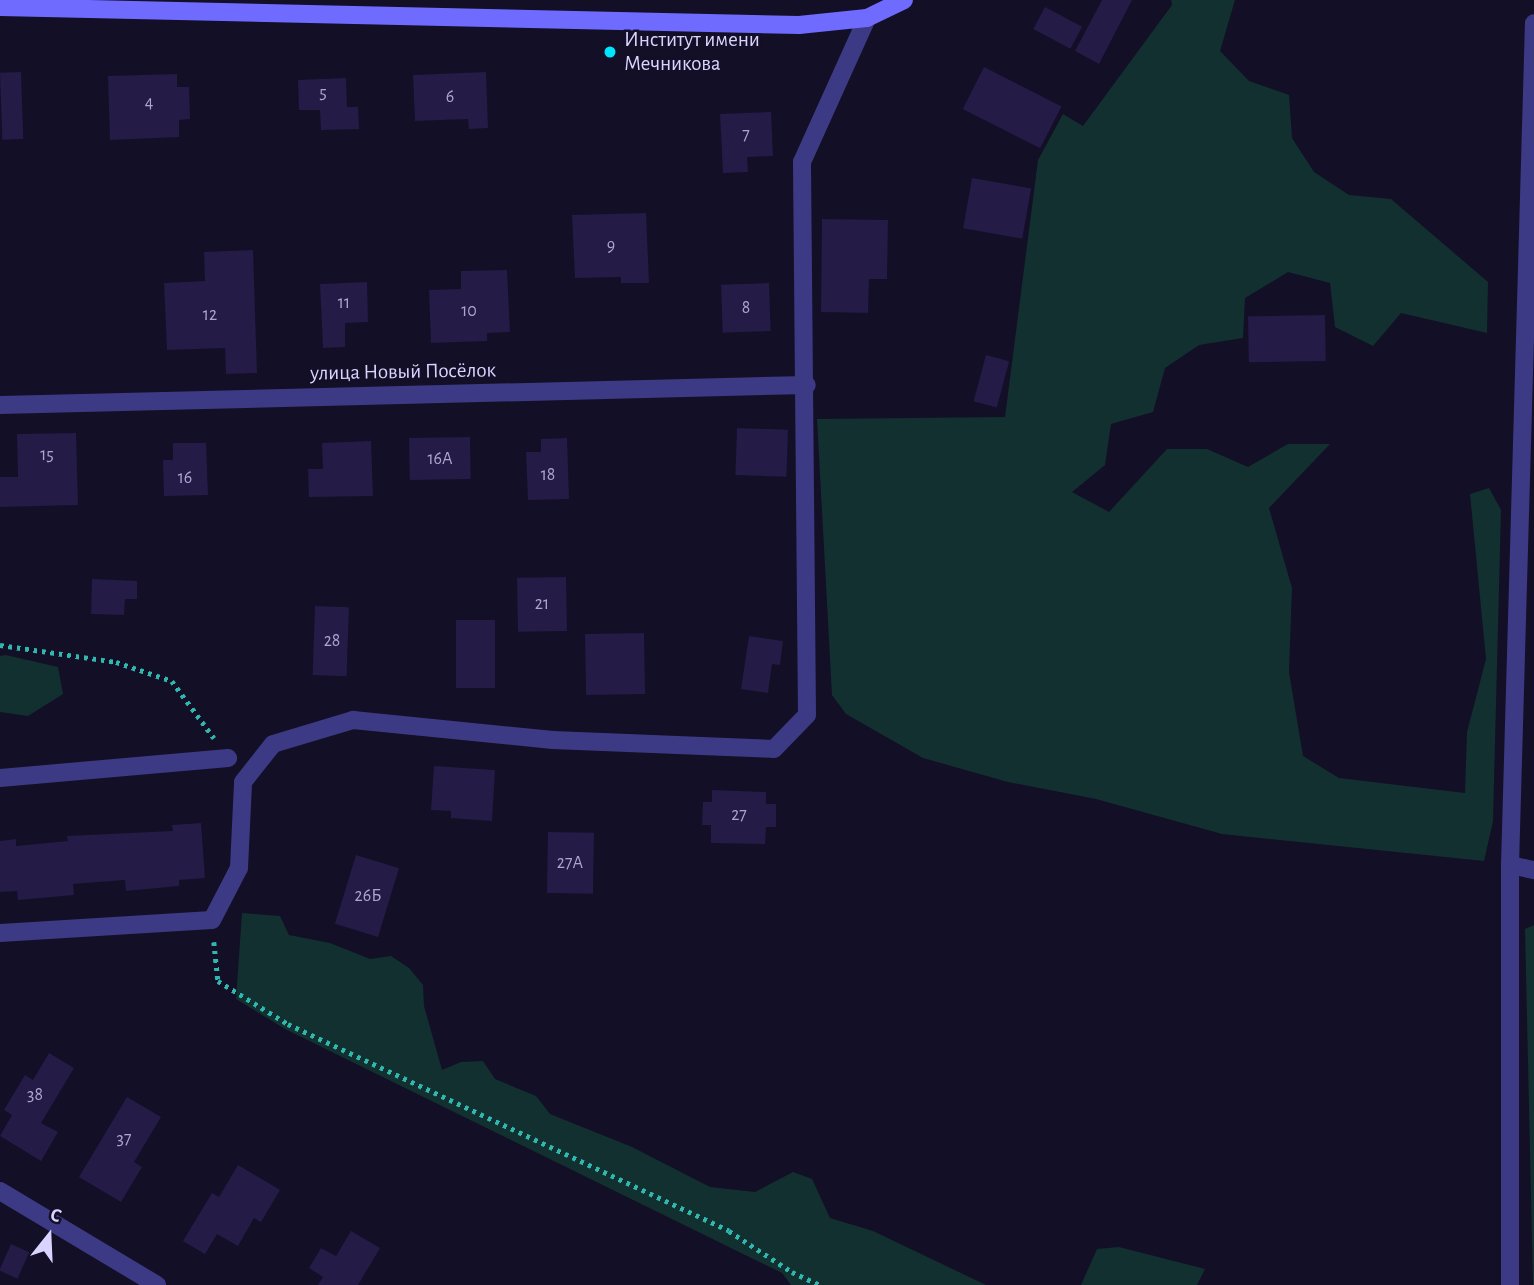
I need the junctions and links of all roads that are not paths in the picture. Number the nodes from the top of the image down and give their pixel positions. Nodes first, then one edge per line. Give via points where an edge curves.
1 (904, 0) edge
2 (221, 5) edge
3 (0, 7) edge
4 (867, 18) junction
5 (1534, 23) edge
6 (807, 385) junction
7 (0, 405) edge
8 (228, 758) road end
9 (0, 778) edge
10 (1510, 865) junction
11 (1534, 870) edge
12 (0, 933) edge
13 (0, 1191) edge
14 (157, 1285) edge
15 (1510, 1285) edge

1 - 4 main road
2 - 3 main road
2 - 4 main road via 799,26
4 - 6 street via 802,162
5 - 10 street
6 - 7 street, улица Новый Посёлок
6 - 12 street via 807,715 774,749 554,740 353,720 273,744 243,782 239,868 212,920
8 - 9 street
10 - 11 street
10 - 15 street
13 - 14 street

